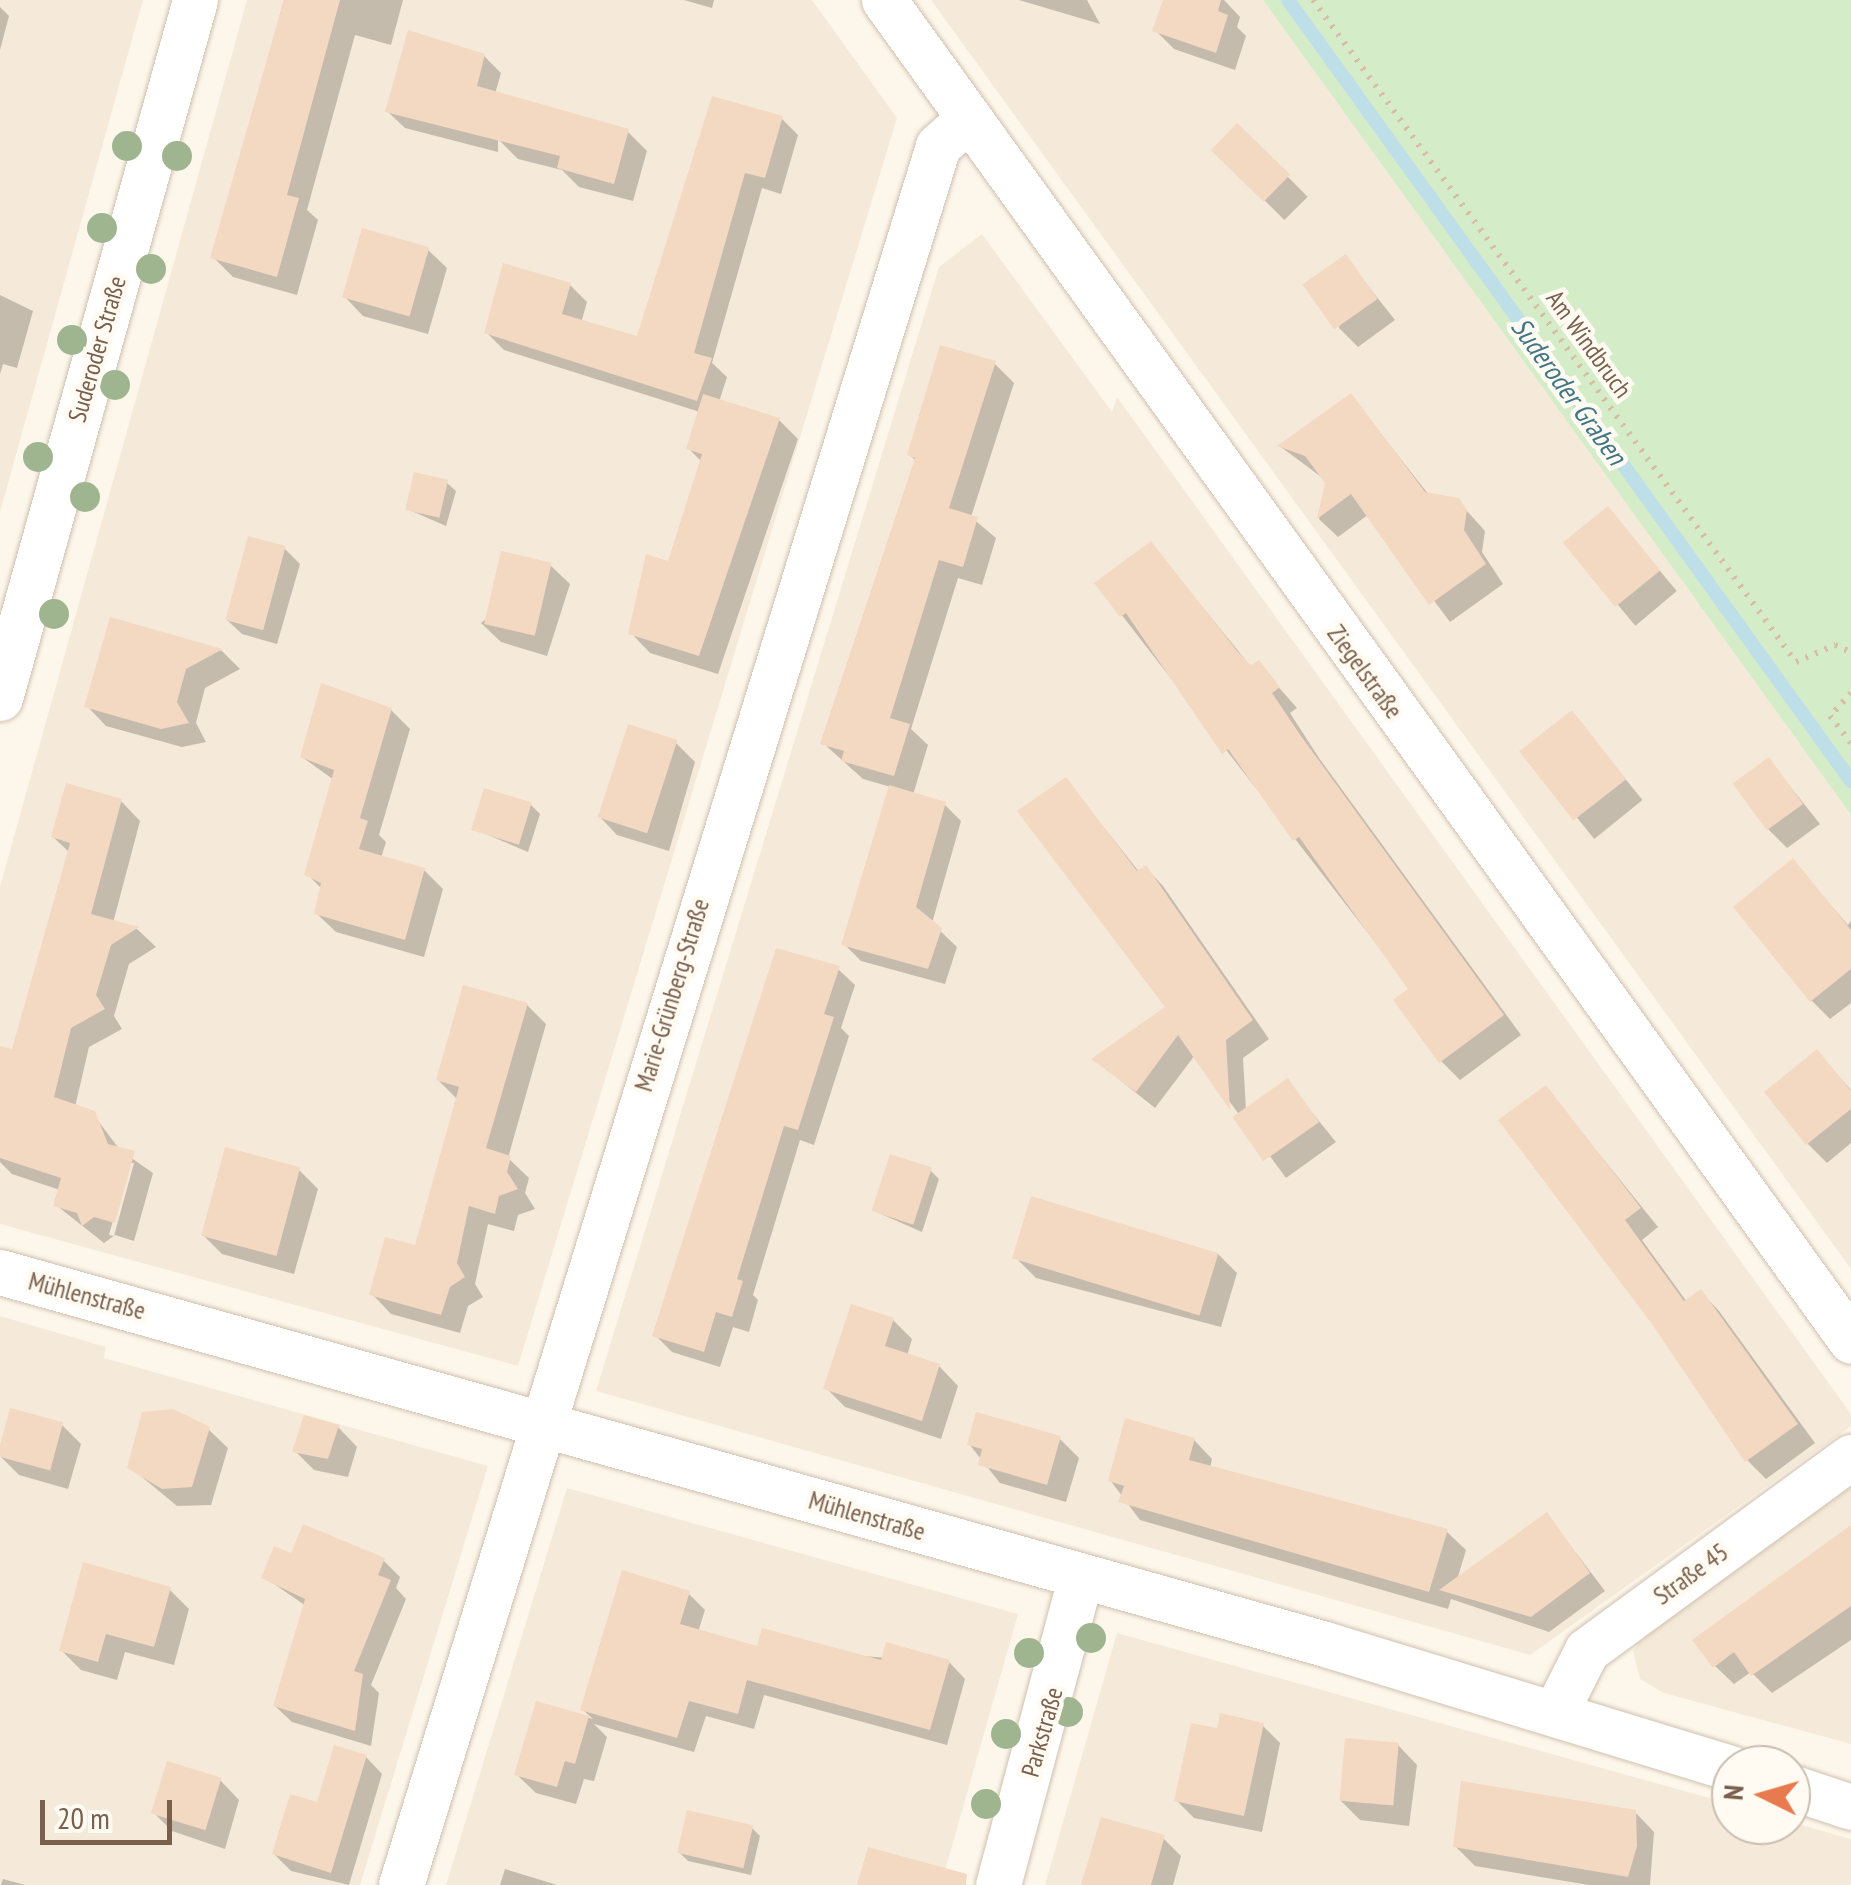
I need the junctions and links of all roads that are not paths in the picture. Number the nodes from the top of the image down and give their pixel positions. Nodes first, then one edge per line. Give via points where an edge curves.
1 (195, 0) edge
2 (884, 0) edge
3 (968, 119) junction
4 (0, 698) edge
5 (0, 1272) edge
6 (1851, 1341) edge
7 (539, 1421) junction
8 (1851, 1457) edge
9 (1080, 1578) junction
10 (1556, 1711) junction
11 (1711, 1761) edge
12 (1811, 1794) edge
13 (1851, 1807) edge
14 (401, 1885) edge
15 (998, 1885) edge

1 - 4 street, Suderoder Straße
2 - 3 street, Ziegelstraße
3 - 6 street, Ziegelstraße
3 - 7 street, Marie-Grünberg-Straße via 938,146
5 - 7 street, Mühlenstraße
7 - 9 street, Mühlenstraße
7 - 14 street, Marie-Grünberg-Straße
8 - 10 street, Straße 45 via 1587,1650
9 - 10 street, Mühlenstraße
9 - 15 street, Parkstraße
10 - 11 street, Mühlenstraße
12 - 13 street

